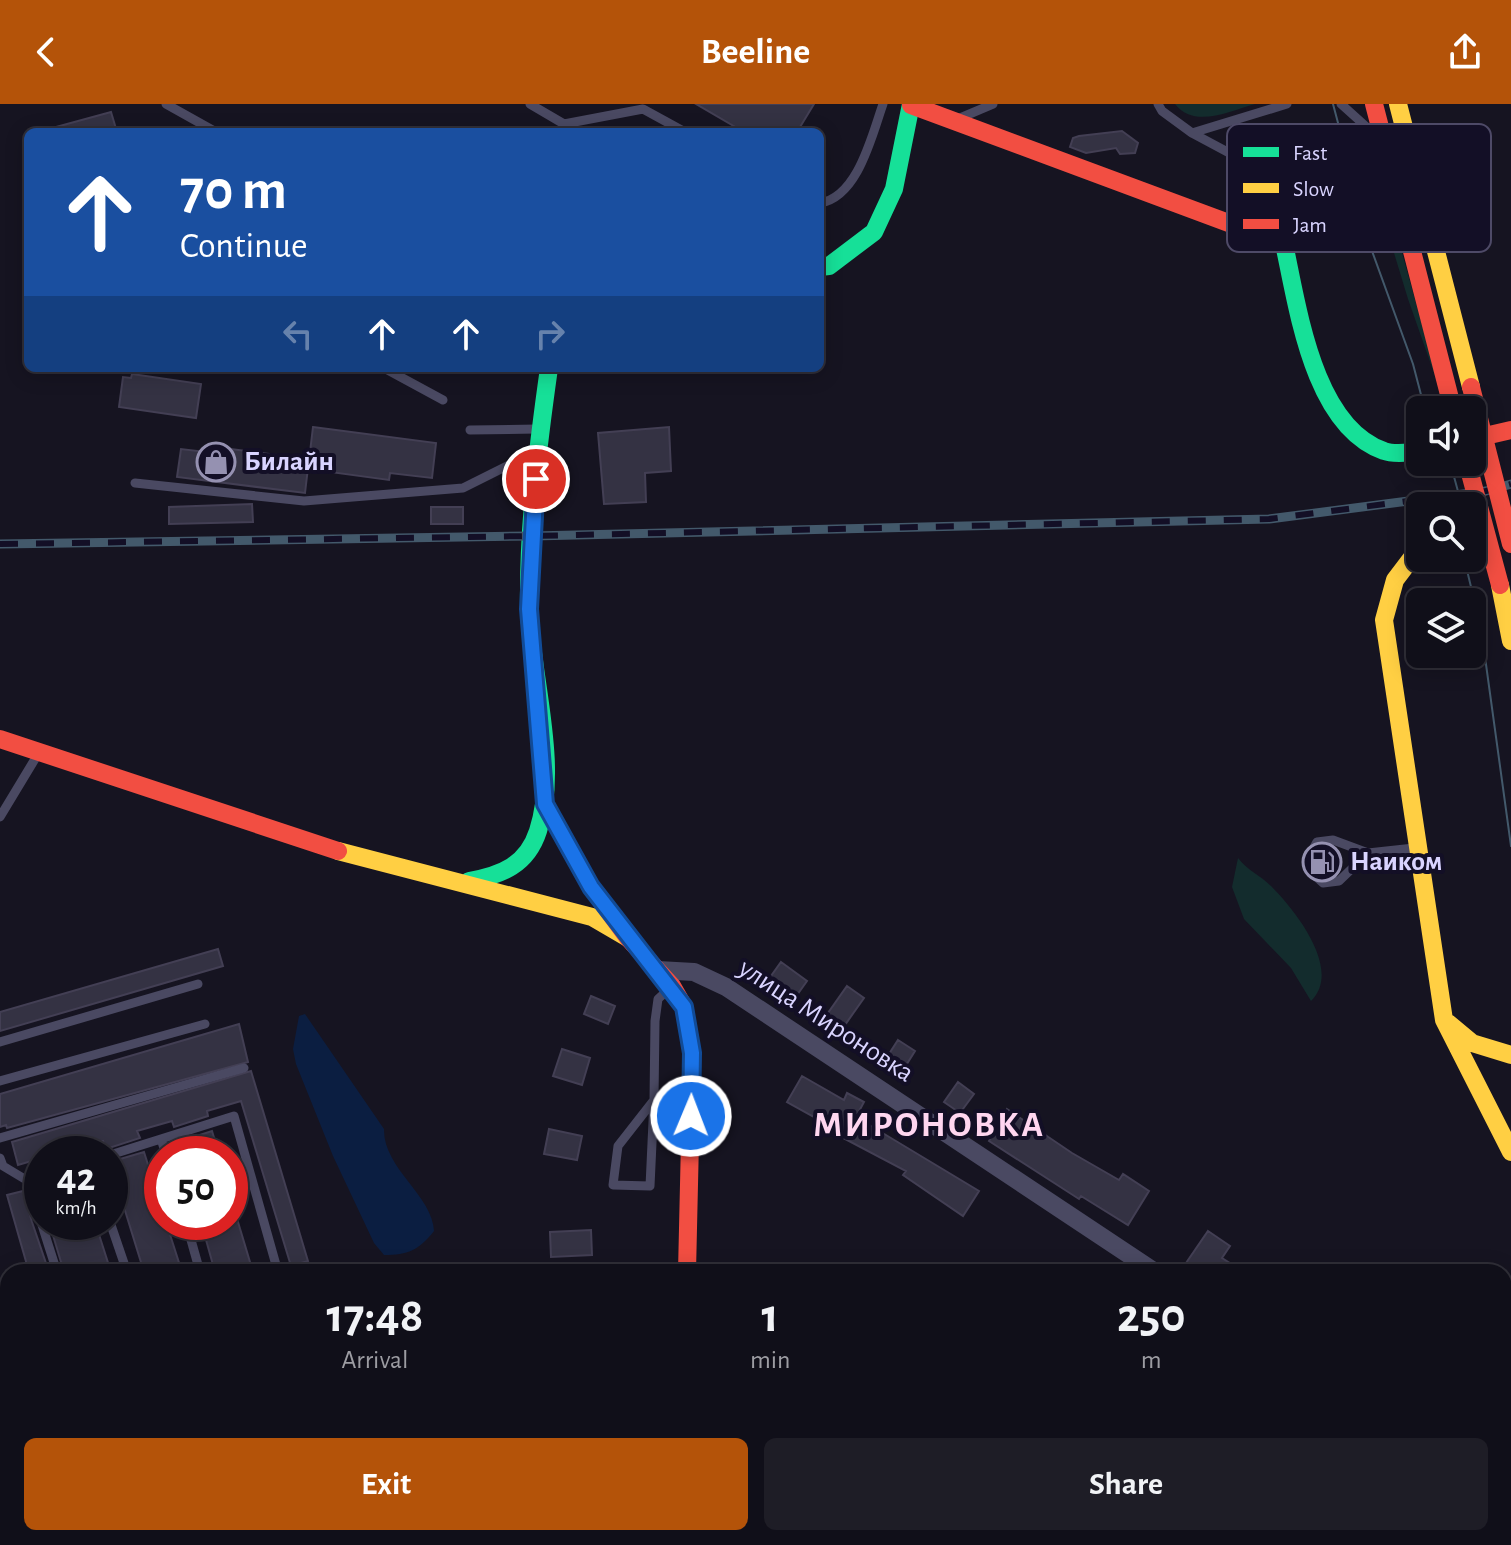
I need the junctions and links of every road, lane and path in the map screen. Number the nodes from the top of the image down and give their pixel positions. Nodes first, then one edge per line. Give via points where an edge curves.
1 (166, 104) edge
2 (530, 104) edge
3 (661, 104) edge
4 (883, 104) edge
5 (911, 104) edge
6 (993, 104) edge
7 (1158, 104) edge
8 (1287, 104) edge
9 (1341, 104) edge
10 (1374, 104) edge
11 (1398, 104) edge
12 (655, 114) junction
13 (953, 120) junction
14 (1365, 124) edge
15 (1379, 124) edge
16 (1403, 124) edge
17 (209, 128) edge
18 (678, 128) edge
19 (1192, 133) junction
20 (1227, 152) edge
21 (824, 201) edge
22 (1227, 223) edge
23 (1286, 252) edge
24 (1412, 252) edge
25 (1436, 252) edge
26 (824, 267) edge
27 (391, 372) edge
28 (548, 372) edge
29 (1449, 396) edge
30 (443, 400) dead end
31 (540, 429) junction
32 (470, 430) dead end
33 (1511, 430) edge
34 (1486, 436) edge
35 (538, 451) junction
36 (1406, 455) edge
37 (1471, 476) edge
38 (135, 483) dead end
39 (1511, 524) edge
40 (1486, 530) edge
41 (1511, 544) edge
42 (1406, 559) edge
43 (1511, 641) edge
44 (0, 739) edge
45 (40, 751) junction
46 (545, 804) junction
47 (0, 817) edge
48 (1417, 847) junction
49 (1368, 853) junction
50 (465, 882) junction
51 (628, 938) junction
52 (658, 970) junction
53 (198, 984) dead end
54 (672, 986) junction
55 (1444, 1020) junction
56 (205, 1024) dead end
57 (0, 1042) edge
58 (1511, 1055) edge
59 (244, 1068) dead end
60 (0, 1081) edge
61 (654, 1100) junction
62 (171, 1136) edge
63 (240, 1136) edge
64 (0, 1138) edge
65 (1511, 1152) edge
66 (0, 1158) edge
67 (248, 1166) edge
68 (24, 1179) edge
69 (47, 1240) edge
70 (116, 1240) edge
71 (191, 1240) edge
72 (54, 1264) edge
73 (124, 1264) edge
74 (198, 1264) edge
75 (276, 1264) edge
76 (687, 1264) edge
77 (1143, 1264) edge

1 - 17 lane
2 - 12 lane via 564,124 643,109
3 - 12 lane
4 - 21 lane via 870,144 844,191
5 - 13 main road
5 - 26 main road via 894,189 874,232
6 - 13 lane
7 - 19 lane
8 - 19 lane
9 - 14 lane
10 - 15 main road
11 - 16 main road, bridge
12 - 18 lane
13 - 22 main road
19 - 20 lane
23 - 36 main road via 1317,376 1339,417 1368,445
24 - 29 main road
25 - 41 main road, bridge
27 - 30 lane
28 - 31 main road
31 - 32 lane
31 - 35 main road
33 - 34 main road
35 - 38 lane via 463,488 320,500
35 - 46 main road via 529,609
37 - 43 main road, bridge
39 - 40 main road
42 - 48 main road via 1390,587 1384,620
44 - 45 main road
45 - 47 lane
45 - 50 main road via 317,845
46 - 50 main road via 528,853 505,872
46 - 51 main road via 591,887
48 - 49 lane
48 - 55 main road
49 - 49 lane via 1333,840 1317,842 1310,855 1312,873 1323,883 1339,881
50 - 51 main road via 592,917
51 - 52 main road
52 - 54 main road
52 - 77 street, улица Мироновка via 694,972 726,987
53 - 57 lane
54 - 61 lane via 658,999
54 - 76 main road via 684,1007 692,1053
55 - 58 main road via 1472,1043
55 - 65 main road
56 - 60 lane
59 - 64 lane
61 - 61 lane via 618,1146 613,1185 650,1186
62 - 63 lane via 234,1116
66 - 68 lane via 3,1166
67 - 75 lane
69 - 72 lane
70 - 73 lane
71 - 74 lane

